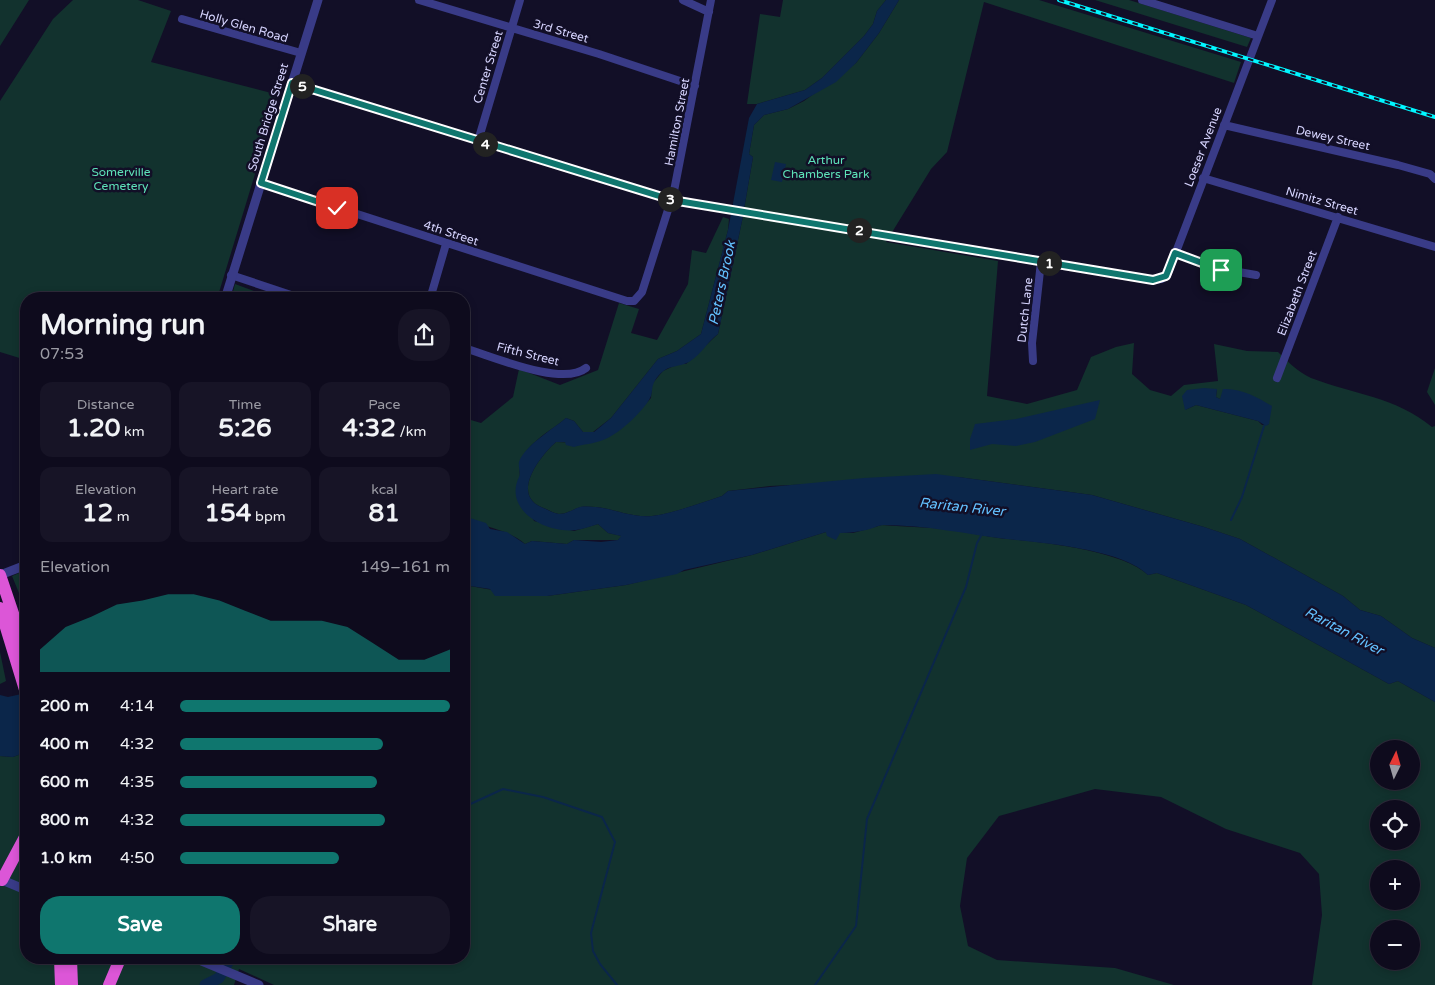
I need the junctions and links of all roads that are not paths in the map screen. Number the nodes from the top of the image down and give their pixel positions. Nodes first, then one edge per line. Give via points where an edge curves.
1 (318, 0) edge
2 (419, 0) edge
3 (520, 0) edge
4 (683, 0) edge
5 (711, 0) edge
6 (1142, 0) edge
7 (1272, 0) edge
8 (709, 12) junction
9 (182, 19) dead end
10 (512, 28) junction
11 (1258, 36) junction
12 (301, 54) junction
13 (292, 83) junction
14 (695, 86) junction
15 (1224, 125) junction
16 (478, 141) junction
17 (1203, 178) junction
18 (1435, 179) edge
19 (261, 183) junction
20 (672, 200) junction
21 (1338, 217) junction
22 (446, 244) junction
23 (1435, 247) edge
24 (1175, 253) junction
25 (1041, 262) junction
26 (1256, 274) dead end
27 (232, 275) junction
28 (227, 292) edge
29 (282, 292) edge
30 (432, 292) edge
31 (634, 301) joint
32 (470, 350) edge
33 (1033, 361) dead end
34 (586, 368) dead end
35 (1277, 378) dead end
36 (20, 568) edge
37 (0, 575) edge
38 (0, 608) edge
39 (20, 634) edge
40 (20, 670) edge
41 (20, 846) edge
42 (2, 880) joint
43 (20, 888) edge
44 (60, 964) edge
45 (71, 964) edge
46 (118, 964) edge
47 (210, 964) edge
48 (61, 985) edge
49 (72, 985) edge
50 (109, 985) edge
51 (259, 985) edge

1 - 12 street, South Bridge Street
2 - 10 street, 3rd Street
3 - 10 street, Center Street
4 - 8 street
5 - 8 street, Hamilton Street
6 - 11 street
7 - 11 street, Loeser Avenue
8 - 14 street, Hamilton Street
9 - 12 street, Holly Glen Road
10 - 14 street, 3rd Street
10 - 16 street, Center Street
11 - 15 street, Loeser Avenue
12 - 13 street, South Bridge Street
13 - 16 street
13 - 19 street, South Bridge Street
14 - 20 street, Hamilton Street
15 - 17 street, Loeser Avenue
15 - 18 street, Dewey Street via 1398,165 1430,174
16 - 20 street
17 - 21 street, Nimitz Street
17 - 24 street, Loeser Avenue
19 - 22 street, 4th Street
19 - 27 street, South Bridge Street
20 - 25 street
20 - 31 street, Hamilton Street via 642,292
21 - 23 street, Nimitz Street
21 - 35 street, Elizabeth Street
22 - 30 street
22 - 31 street, 4th Street
24 - 25 street, Loeser Avenue via 1168,273 1162,279
24 - 26 street via 1221,270
25 - 33 street, Dutch Lane
27 - 28 street, South Bridge Street
27 - 29 street
32 - 34 street, Fifth Street via 546,372 570,375
36 - 37 street
37 - 39 highway
38 - 40 highway
41 - 42 highway
42 - 43 street
44 - 48 highway
45 - 49 highway
46 - 50 highway
47 - 51 street

